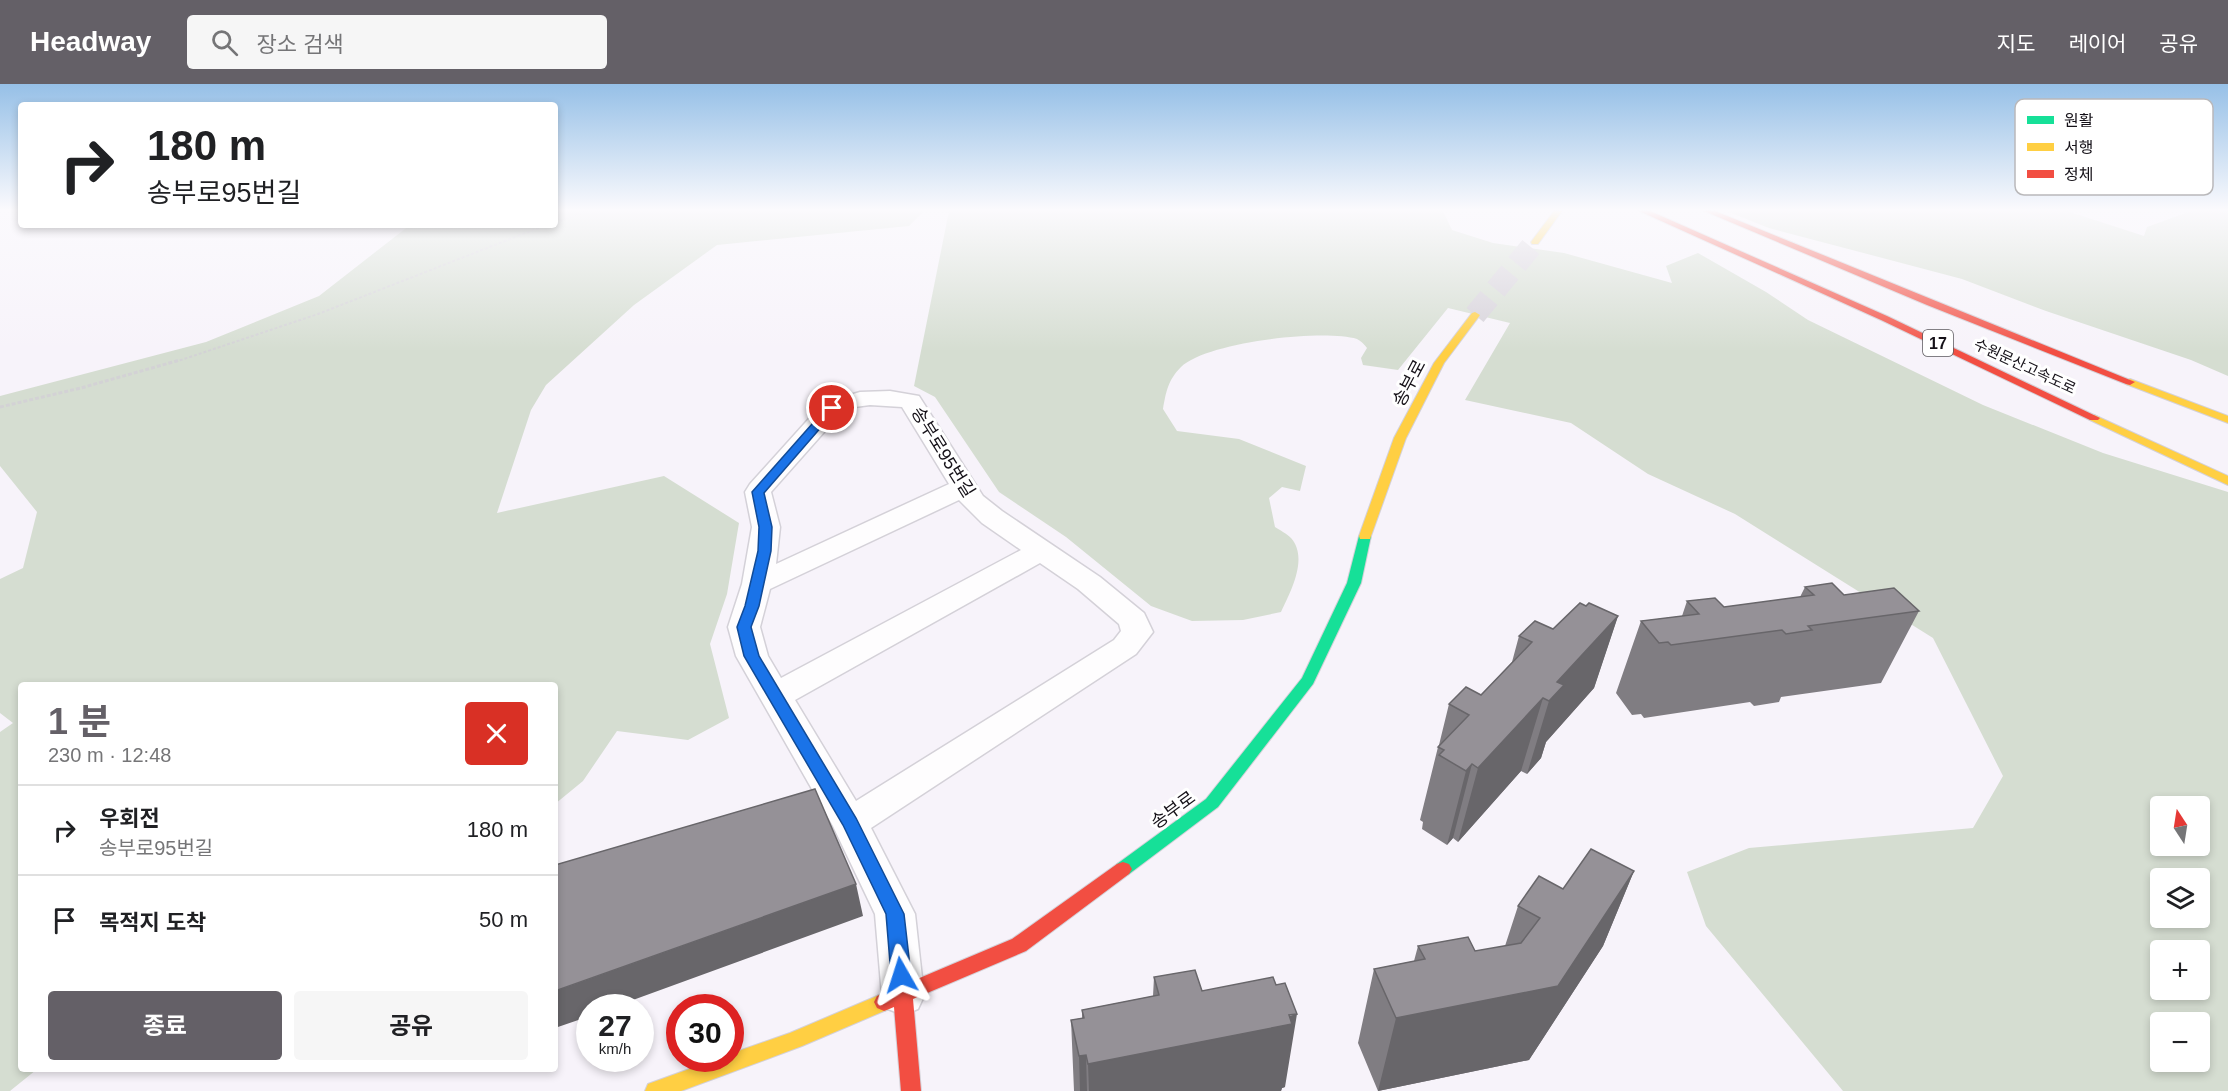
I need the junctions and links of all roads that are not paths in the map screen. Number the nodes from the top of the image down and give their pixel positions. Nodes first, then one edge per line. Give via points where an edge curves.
1 (1750, 258) edge
2 (1825, 258) edge
3 (1475, 315) tunnel mouth
4 (2228, 420) edge
5 (2228, 481) edge
6 (964, 487) junction
7 (1042, 550) junction
8 (757, 584) junction
9 (775, 696) junction
10 (850, 823) junction
11 (890, 1005) junction
12 (655, 1091) edge
13 (911, 1091) edge

1 - 5 main road, 수원문산고속도로 / 17
2 - 4 main road, 수원문산고속도로 / 17
3 - 11 main road, 송부로 via 1439,363 1400,438 1363,543 1354,584 1308,680 1212,803 1019,945
6 - 7 street, 송부로95번길 via 992,517
6 - 8 street
6 - 8 street, 송부로95번길 via 910,401 895,398 842,402 825,413 758,492 766,527
7 - 9 street
7 - 10 street, 송부로95번길 via 1133,620 1137,632 1125,647
8 - 9 street, 송부로95번길 via 744,627 746,641
9 - 10 street, 송부로95번길
10 - 11 street, 송부로95번길 via 895,914
11 - 12 main road, 송부로
11 - 13 main road

